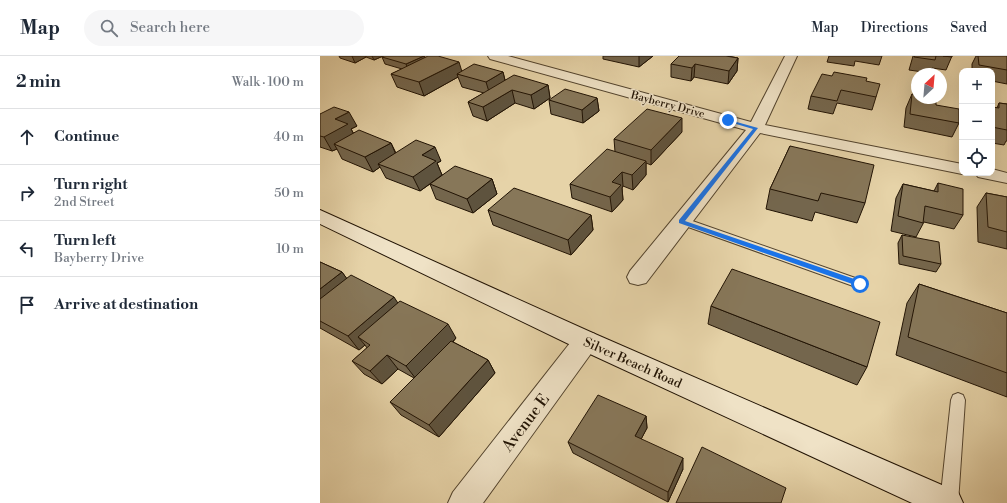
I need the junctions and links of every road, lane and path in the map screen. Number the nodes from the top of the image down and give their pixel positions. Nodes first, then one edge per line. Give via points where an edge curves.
1 (494, 56) edge
2 (791, 56) edge
3 (756, 128) junction
4 (959, 168) edge
5 (995, 175) edge
6 (1007, 178) edge
7 (320, 216) edge
8 (681, 222) junction
9 (638, 277) dead end
10 (860, 284) dead end
11 (586, 341) junction
12 (958, 400) dead end
13 (464, 503) edge
14 (948, 503) edge

1 - 3 street, Bayberry Drive
2 - 3 street
3 - 4 street, Bayberry Drive
3 - 8 street
5 - 6 street
7 - 11 street, Silver Beach Road
8 - 9 street
8 - 10 lane
11 - 13 street, Avenue E
11 - 14 street, Silver Beach Road
12 - 14 lane

